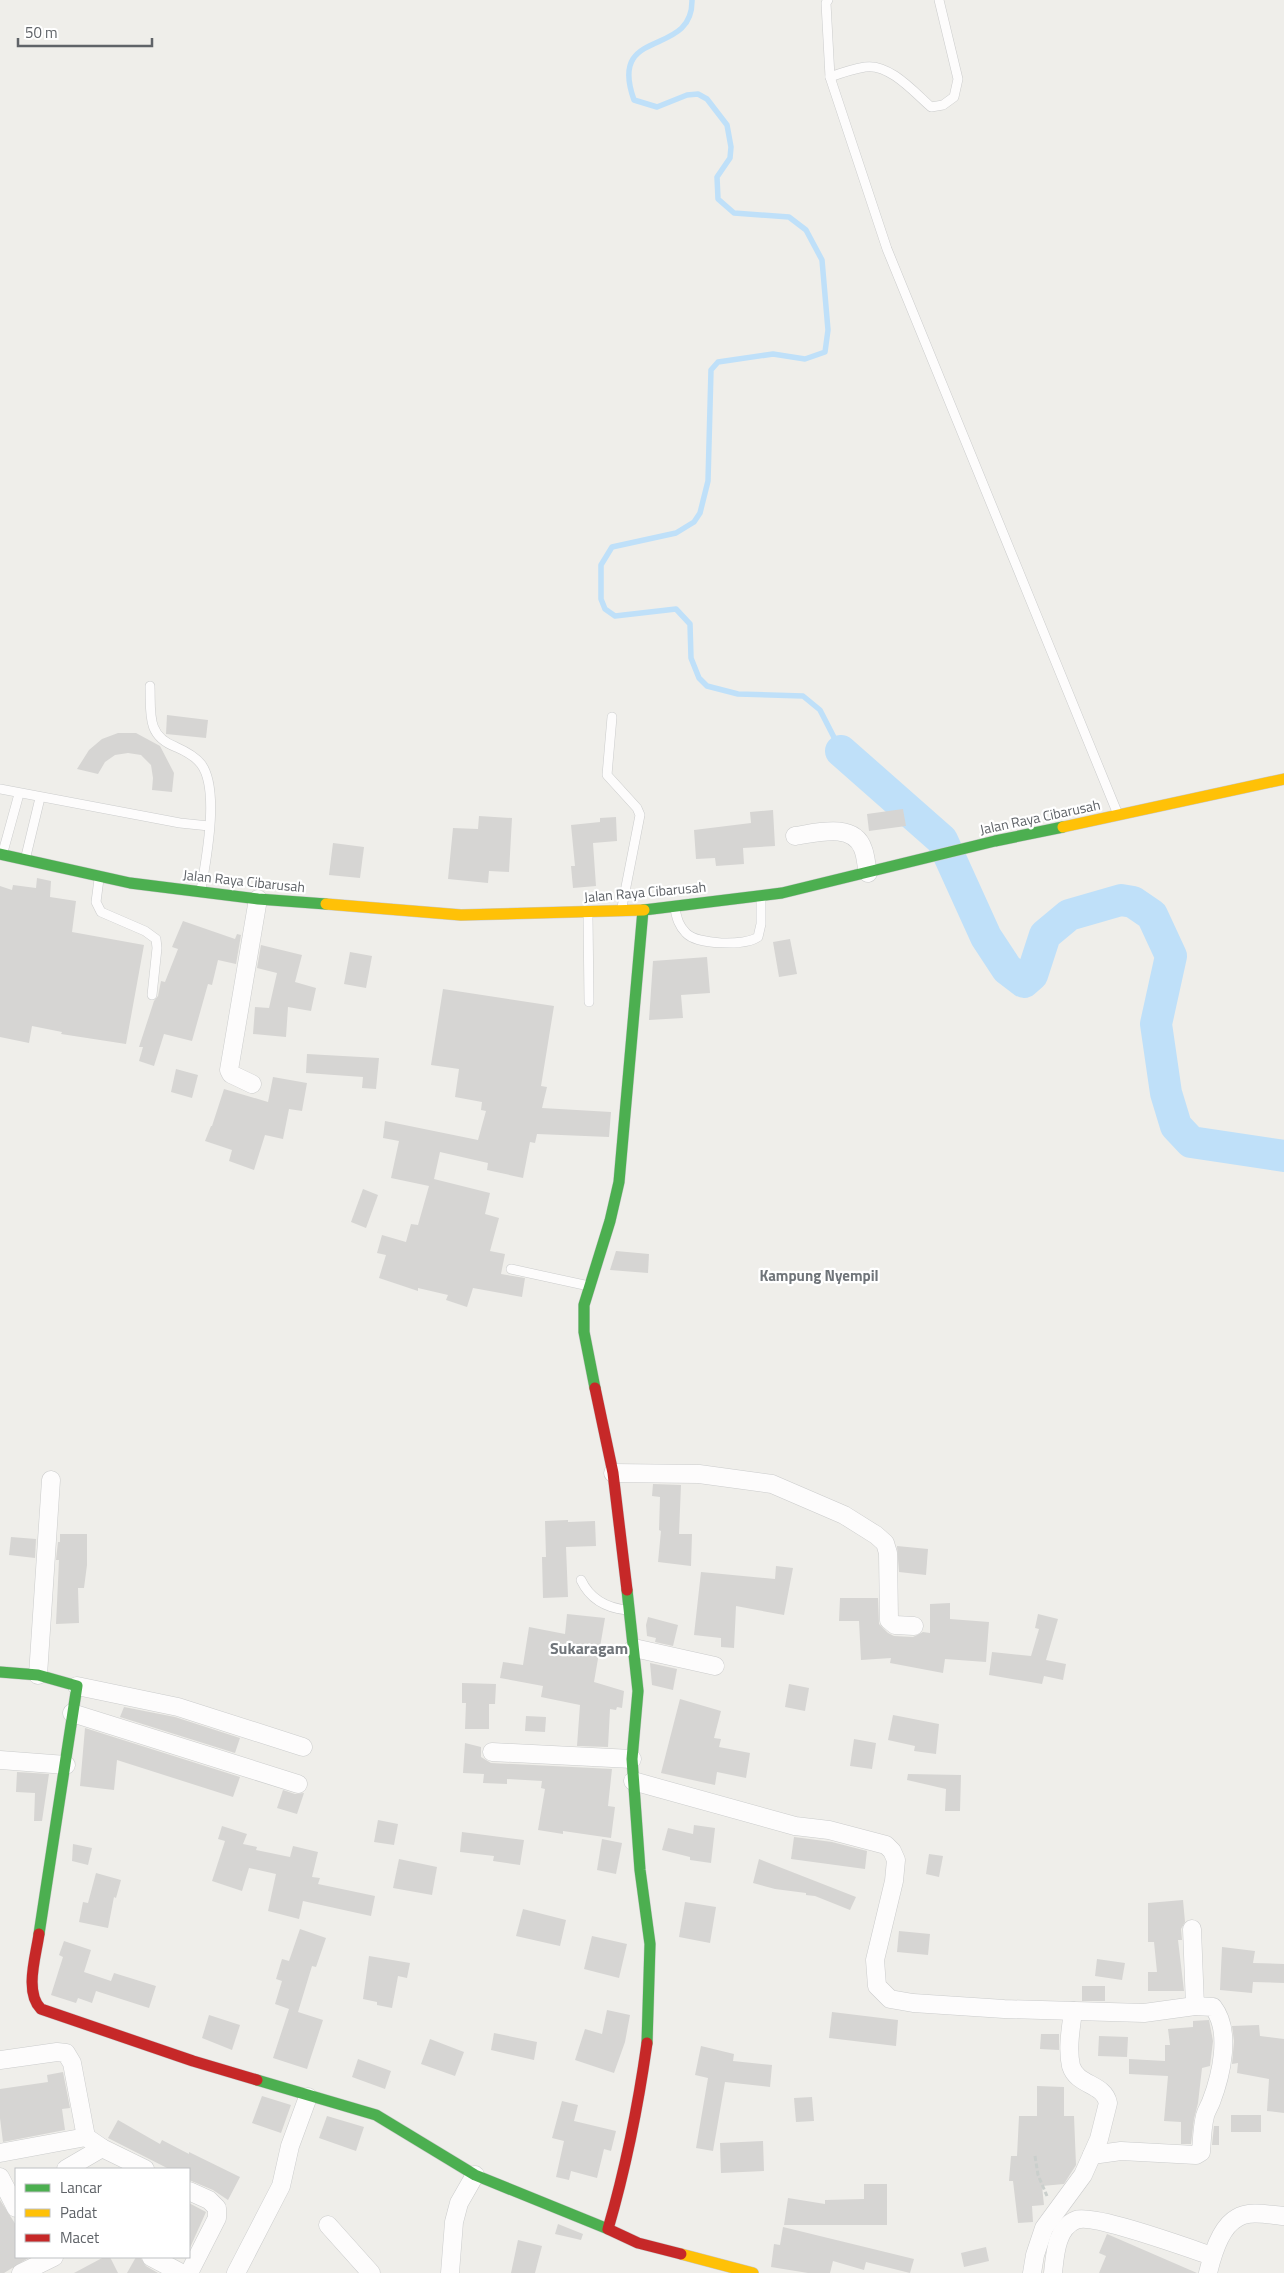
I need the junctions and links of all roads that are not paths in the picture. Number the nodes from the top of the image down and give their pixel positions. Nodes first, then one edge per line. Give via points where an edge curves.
1 (828, 0) edge
2 (939, 0) edge
3 (830, 76) junction
4 (150, 686) dead end
5 (612, 717) dead end
6 (1284, 779) edge
7 (0, 789) edge
8 (19, 794) junction
9 (40, 798) junction
10 (1118, 816) junction
11 (209, 826) junction
12 (795, 836) dead end
13 (1, 854) edge
14 (25, 860) junction
15 (868, 873) junction
16 (99, 876) junction
17 (200, 892) junction
18 (761, 896) junction
19 (258, 899) junction
20 (674, 906) junction
21 (621, 910) junction
22 (643, 910) junction
23 (588, 913) junction
24 (152, 995) dead end
25 (589, 1002) dead end
26 (252, 1084) dead end
27 (511, 1269) dead end
28 (589, 1286) junction
29 (613, 1473) junction
30 (51, 1480) dead end
31 (581, 1580) dead end
32 (630, 1610) junction
33 (914, 1626) dead end
34 (634, 1648) junction
35 (715, 1666) dead end
36 (0, 1672) edge
37 (38, 1674) junction
38 (77, 1686) junction
39 (72, 1713) junction
40 (304, 1747) dead end
41 (492, 1752) dead end
42 (632, 1759) junction
43 (0, 1760) edge
44 (66, 1764) junction
45 (633, 1781) junction
46 (298, 1784) dead end
47 (1192, 1929) dead end
48 (1195, 2006) junction
49 (1073, 2010) junction
50 (0, 2060) edge
51 (308, 2096) junction
52 (86, 2137) junction
53 (102, 2148) junction
54 (0, 2153) edge
55 (1092, 2155) junction
56 (68, 2168) edge
57 (143, 2168) edge
58 (475, 2175) junction
59 (0, 2177) edge
60 (190, 2191) edge
61 (15, 2202) edge
62 (1284, 2216) edge
63 (1059, 2223) junction
64 (328, 2225) dead end
65 (608, 2229) junction
66 (46, 2258) edge
67 (153, 2258) edge
68 (1210, 2265) edge
69 (713, 2268) edge
70 (21, 2273) edge
71 (181, 2273) edge
72 (189, 2273) edge
73 (236, 2273) edge
74 (372, 2273) edge
75 (450, 2273) edge
76 (754, 2273) edge
77 (1032, 2273) edge
78 (1053, 2273) edge

1 - 3 lane
2 - 3 lane via 958,79 954,97 931,107 888,72 875,67
3 - 10 lane via 887,249
4 - 11 lane via 152,724 157,734 163,742 192,756 205,772 210,801
5 - 21 lane via 607,775 637,808 640,816
6 - 10 street, Jalan Raya Cibarusah
7 - 8 lane
8 - 9 lane
8 - 13 lane
9 - 11 lane
9 - 14 lane
10 - 15 street, Jalan Raya Cibarusah via 929,856
11 - 17 lane
12 - 15 street via 836,831 856,837
13 - 14 street, Jalan Raya Cibarusah
14 - 16 street, Jalan Raya Cibarusah
15 - 18 street, Jalan Raya Cibarusah
16 - 17 street, Jalan Raya Cibarusah
16 - 24 lane via 96,902 101,912 156,938
17 - 19 street, Jalan Raya Cibarusah
18 - 20 street, Jalan Raya Cibarusah
18 - 20 lane via 761,924 758,937 751,941 728,943 688,936 679,926
19 - 23 street, Jalan Raya Cibarusah via 461,915
19 - 26 street via 229,1070
20 - 22 street, Jalan Raya Cibarusah
21 - 22 street, Jalan Raya Cibarusah
21 - 23 street, Jalan Raya Cibarusah
22 - 28 street via 619,1182
23 - 25 lane
27 - 28 lane
28 - 29 street via 584,1305 584,1332
29 - 32 street
29 - 33 street via 699,1474 772,1484 844,1515 885,1543 888,1552 889,1620 894,1624
30 - 37 street
31 - 32 lane via 587,1592 599,1602
32 - 34 street
34 - 35 street
34 - 42 street via 638,1691
36 - 37 street
37 - 38 street
38 - 39 street
38 - 40 street via 178,1707
39 - 44 street
39 - 46 street
41 - 42 street
42 - 45 street
43 - 44 street
44 - 51 street via 32,1983 35,2003 41,2009 91,2027
45 - 49 street via 796,1826 829,1830 886,1845 896,1860 894,1881 875,1960 877,1986 890,1999 986,2008
45 - 65 street via 650,1944 648,2033 638,2110
47 - 48 street
48 - 49 street via 1144,2013
48 - 55 street via 1213,2007 1222,2033 1221,2063 1204,2118 1201,2152 1196,2155 1121,2151
49 - 55 street via 1071,2066 1086,2083 1099,2088 1108,2103
50 - 52 street via 66,2053 72,2062
51 - 58 street via 376,2116
51 - 73 street via 280,2186
52 - 53 street
52 - 54 street
53 - 56 street
53 - 57 street
55 - 63 street
58 - 65 street
58 - 75 street via 459,2203 454,2222
59 - 61 street
60 - 72 street via 209,2200 217,2208 217,2218
62 - 68 street via 1258,2214 1237,2217 1228,2225
63 - 68 street via 1084,2218 1112,2224
63 - 77 street via 1044,2228
63 - 78 street
64 - 74 street
65 - 69 street via 638,2243
66 - 70 street
67 - 71 street
69 - 76 street

